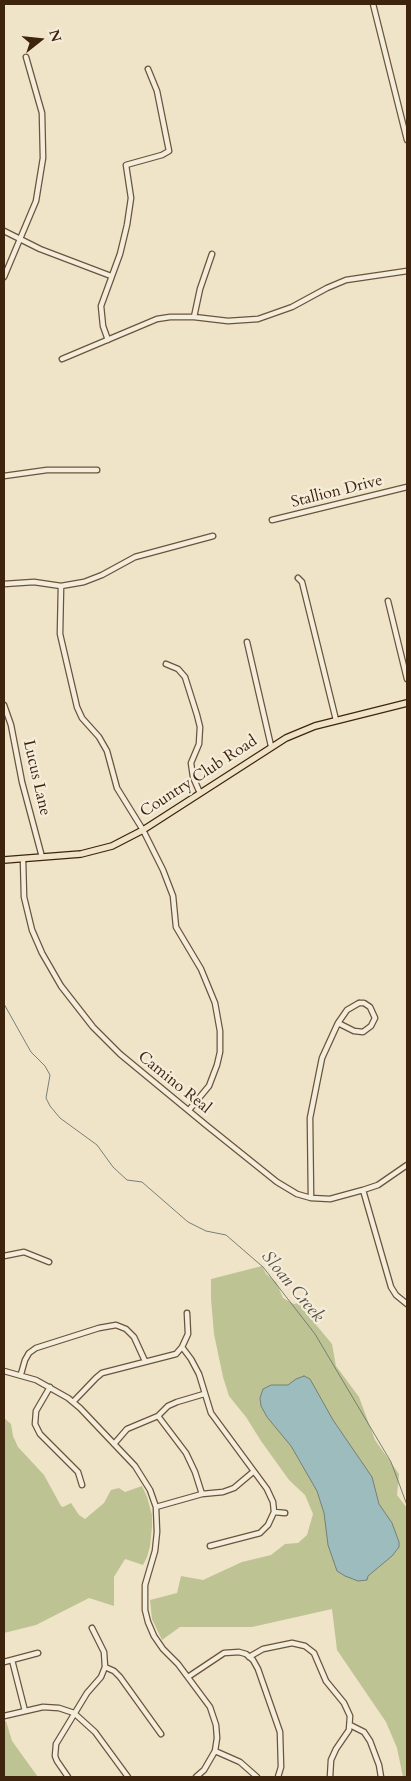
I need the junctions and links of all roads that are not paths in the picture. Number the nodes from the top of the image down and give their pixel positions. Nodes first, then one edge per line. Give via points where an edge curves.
1 (373, 4) edge
2 (26, 57) dead end
3 (148, 68) dead end
4 (405, 124) edge
5 (407, 140) edge
6 (4, 231) edge
7 (20, 239) junction
8 (212, 254) dead end
9 (407, 271) edge
10 (111, 276) junction
11 (4, 277) edge
12 (194, 317) junction
13 (108, 340) junction
14 (62, 359) dead end
15 (97, 470) dead end
16 (4, 476) edge
17 (407, 487) edge
18 (272, 520) dead end
19 (213, 536) dead end
20 (298, 578) dead end
21 (4, 584) edge
22 (61, 586) junction
23 (388, 601) dead end
24 (247, 642) dead end
25 (166, 664) dead end
26 (407, 679) edge
27 (407, 703) edge
28 (4, 705) edge
29 (336, 720) junction
30 (271, 746) junction
31 (200, 793) junction
32 (143, 830) junction
33 (42, 857) junction
34 (23, 859) junction
35 (4, 860) edge
36 (338, 1023) junction
37 (189, 1110) junction
38 (407, 1165) edge
39 (363, 1190) junction
40 (311, 1198) junction
41 (4, 1256) edge
42 (49, 1262) dead end
43 (407, 1304) edge
44 (187, 1313) dead end
45 (182, 1347) junction
46 (145, 1361) junction
47 (4, 1371) edge
48 (20, 1374) junction
49 (50, 1387) junction
50 (204, 1394) junction
51 (73, 1402) junction
52 (158, 1416) junction
53 (114, 1444) junction
54 (253, 1472) junction
55 (82, 1485) dead end
56 (202, 1494) junction
57 (156, 1507) junction
58 (274, 1512) junction
59 (285, 1513) dead end
60 (210, 1546) dead end
61 (92, 1628) dead end
62 (38, 1653) dead end
63 (249, 1657) junction
64 (12, 1660) junction
65 (4, 1662) edge
66 (105, 1667) junction
67 (188, 1677) junction
68 (25, 1711) junction
69 (74, 1713) junction
70 (4, 1716) edge
71 (350, 1724) junction
72 (161, 1734) dead end
73 (215, 1751) junction
74 (68, 1777) edge
75 (128, 1777) edge
76 (196, 1777) edge
77 (257, 1777) edge
78 (278, 1777) edge
79 (330, 1777) edge
80 (380, 1777) edge

1 - 4 street
2 - 7 street via 42,113 43,158 36,201
3 - 10 street via 157,91 169,151 126,165 131,198 120,254
4 - 5 street
6 - 7 street
7 - 10 street
7 - 11 street
8 - 12 street
9 - 12 street via 346,280 258,319 228,321
10 - 13 street via 101,306
12 - 13 street via 157,320
13 - 14 street
15 - 16 street via 47,470
17 - 18 street, Stallion Drive
19 - 22 street via 135,557 84,582
20 - 29 street via 302,582
21 - 22 street via 34,582
22 - 32 street via 60,634 77,707 107,751 117,788
23 - 26 street
24 - 30 street
25 - 31 street via 178,669 185,677 198,715 199,744 191,763
27 - 29 main road, Country Club Road
28 - 33 street, Lucus Lane
29 - 30 main road, Country Club Road via 297,732
30 - 31 main road, Country Club Road
31 - 32 main road, Country Club Road
32 - 33 main road, Country Club Road via 98,850
32 - 37 street via 171,889 176,927 208,982 219,1019 220,1052 214,1076
33 - 34 main road, Country Club Road
34 - 35 main road, Country Club Road
34 - 37 street, Camino Real via 24,897 32,930 61,986 93,1027 120,1054
36 - 36 street via 347,1010 359,1003 370,1006 375,1018 363,1032
36 - 40 street via 322,1058 310,1118
37 - 40 street, Camino Real via 277,1182
38 - 39 street, Camino Real via 378,1185
39 - 40 street, Camino Real via 330,1199
39 - 43 street via 392,1287
41 - 42 street via 24,1252
44 - 45 street via 188,1334
45 - 46 street via 176,1354
45 - 50 street via 199,1374
46 - 48 street via 134,1337 116,1325 36,1348 29,1353
46 - 51 street via 102,1373
47 - 48 street
48 - 49 street
49 - 51 street
49 - 55 street via 36,1412 35,1424 40,1434 78,1472
50 - 52 street via 168,1406
50 - 54 street via 211,1413
51 - 53 street
52 - 53 street via 127,1429
52 - 56 street via 186,1453
53 - 57 street via 144,1478
54 - 56 street via 234,1488
54 - 58 street via 267,1489
56 - 57 street
57 - 67 street via 155,1551 145,1585 145,1610 158,1641
58 - 59 street
58 - 60 street via 268,1526 260,1533
61 - 66 street via 104,1652
62 - 64 street
63 - 67 street via 238,1652 224,1653
63 - 71 street via 263,1649 287,1643 309,1644 328,1685 347,1707
63 - 78 street via 258,1669 280,1732 281,1767
64 - 65 street
64 - 68 street
66 - 69 street
66 - 72 street via 120,1677
67 - 73 street via 213,1712 217,1732
68 - 69 street via 48,1706
68 - 70 street
69 - 74 street via 55,1750 57,1761
69 - 75 street via 94,1732
71 - 79 street via 333,1755
71 - 80 street via 364,1732 370,1741
73 - 76 street
73 - 77 street via 240,1762

